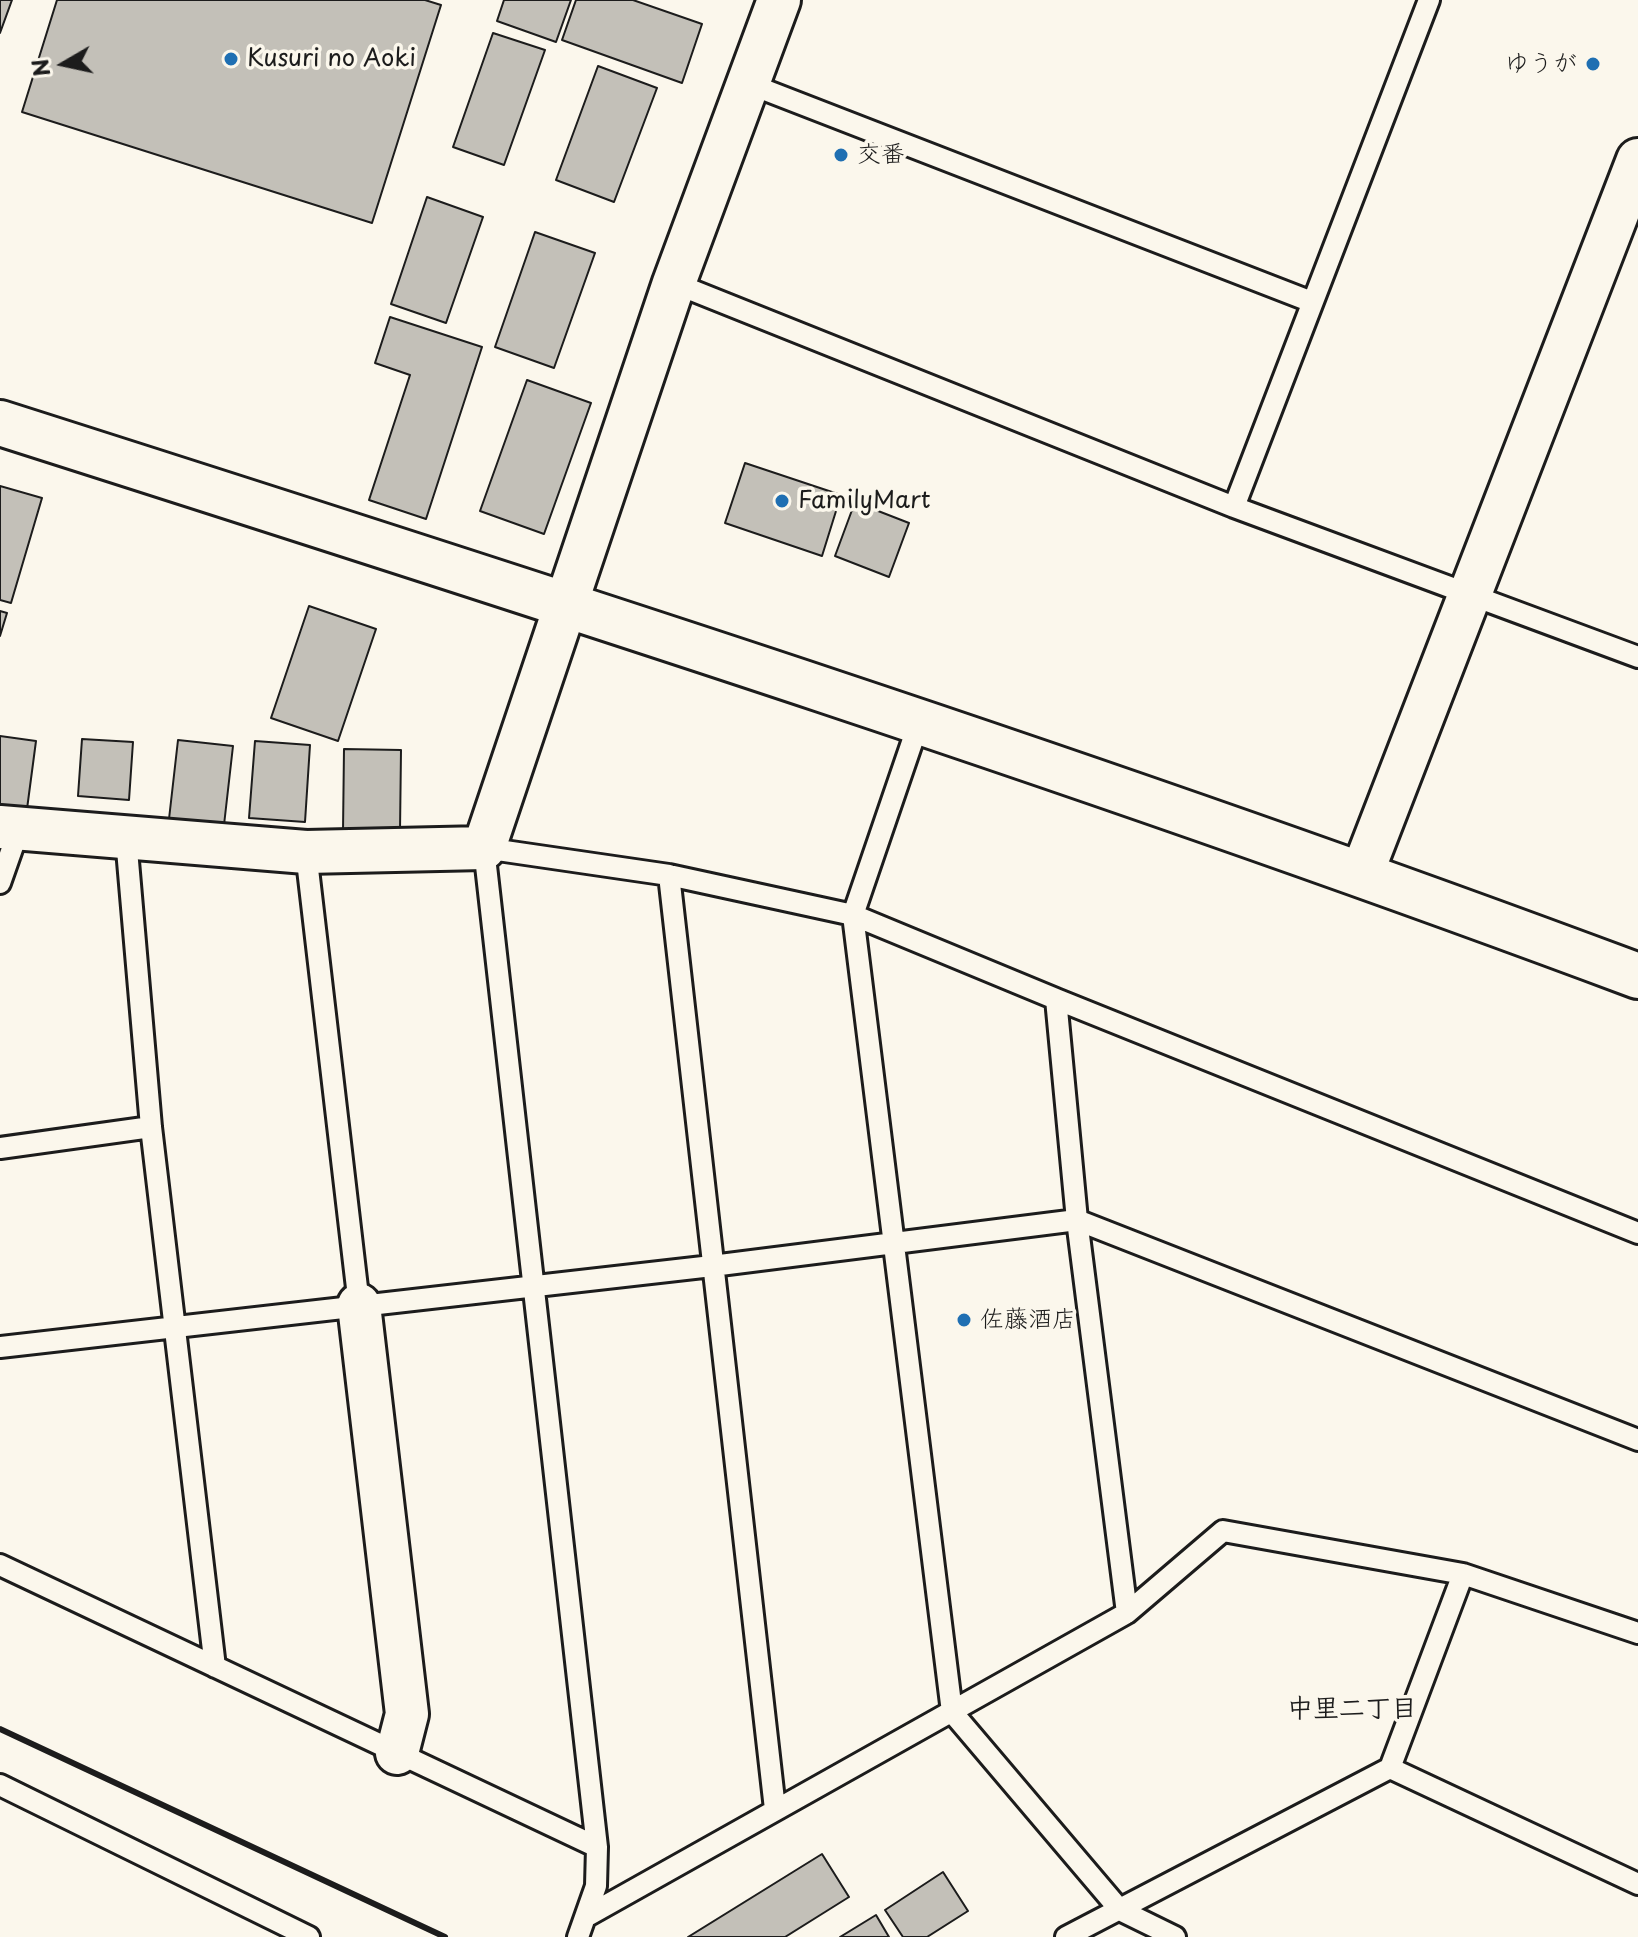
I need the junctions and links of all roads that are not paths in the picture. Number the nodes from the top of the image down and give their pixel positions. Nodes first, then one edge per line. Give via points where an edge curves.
1 (779, 0) edge
2 (1429, 0) edge
3 (747, 83) junction
4 (1638, 160) edge
5 (674, 283) junction
6 (1312, 302) junction
7 (0, 423) edge
8 (1234, 507) junction
9 (1469, 592) junction
10 (569, 604) junction
11 (1638, 657) edge
12 (919, 722) junction
13 (10, 828) edge
14 (126, 838) junction
15 (484, 848) junction
16 (306, 852) junction
17 (1362, 873) junction
18 (669, 875) junction
19 (0, 883) edge
20 (853, 915) junction
21 (1638, 976) edge
22 (1056, 999) junction
23 (151, 1127) junction
24 (0, 1148) edge
25 (1077, 1220) junction
26 (1638, 1233) edge
27 (892, 1244) junction
28 (712, 1266) junction
29 (536, 1287) junction
30 (359, 1305) junction
31 (175, 1325) junction
32 (0, 1347) edge
33 (1638, 1440) edge
34 (0, 1565) edge
35 (1463, 1574) junction
36 (1127, 1613) junction
37 (1638, 1633) edge
38 (215, 1667) junction
39 (952, 1712) junction
40 (397, 1753) junction
41 (1390, 1768) junction
42 (0, 1785) edge
43 (775, 1809) junction
44 (597, 1847) junction
45 (1638, 1884) edge
46 (1120, 1910) junction
47 (589, 1915) junction
48 (309, 1937) edge
49 (578, 1937) edge
50 (1066, 1937) edge
51 (1175, 1937) edge

1 - 3 street
2 - 6 lane
3 - 5 street
3 - 6 lane
4 - 9 street
5 - 8 lane
5 - 10 street
6 - 8 lane
7 - 10 street
8 - 9 lane
9 - 11 lane
9 - 17 street
10 - 12 street
10 - 15 street
12 - 17 street
12 - 20 lane
13 - 14 street
13 - 19 lane
14 - 16 street
14 - 23 lane
15 - 16 street
15 - 18 lane
15 - 29 lane
16 - 30 lane
17 - 21 street
18 - 20 lane
18 - 28 lane
20 - 22 lane
20 - 27 lane
22 - 25 lane
22 - 26 lane
23 - 24 lane
23 - 31 lane
25 - 27 lane
25 - 33 lane
25 - 36 lane
27 - 28 lane
27 - 39 lane
28 - 29 lane
28 - 43 lane
29 - 30 lane
29 - 44 lane
30 - 31 lane
30 - 40 street via 407,1714
31 - 32 lane
31 - 38 lane
34 - 38 lane
35 - 36 lane via 1223,1531
35 - 37 lane
35 - 41 lane
36 - 39 lane
38 - 40 lane
39 - 43 lane
39 - 46 lane
40 - 44 lane
41 - 45 lane
41 - 46 lane
42 - 48 lane
43 - 47 lane
44 - 47 lane
46 - 50 lane
46 - 51 lane
47 - 49 lane

